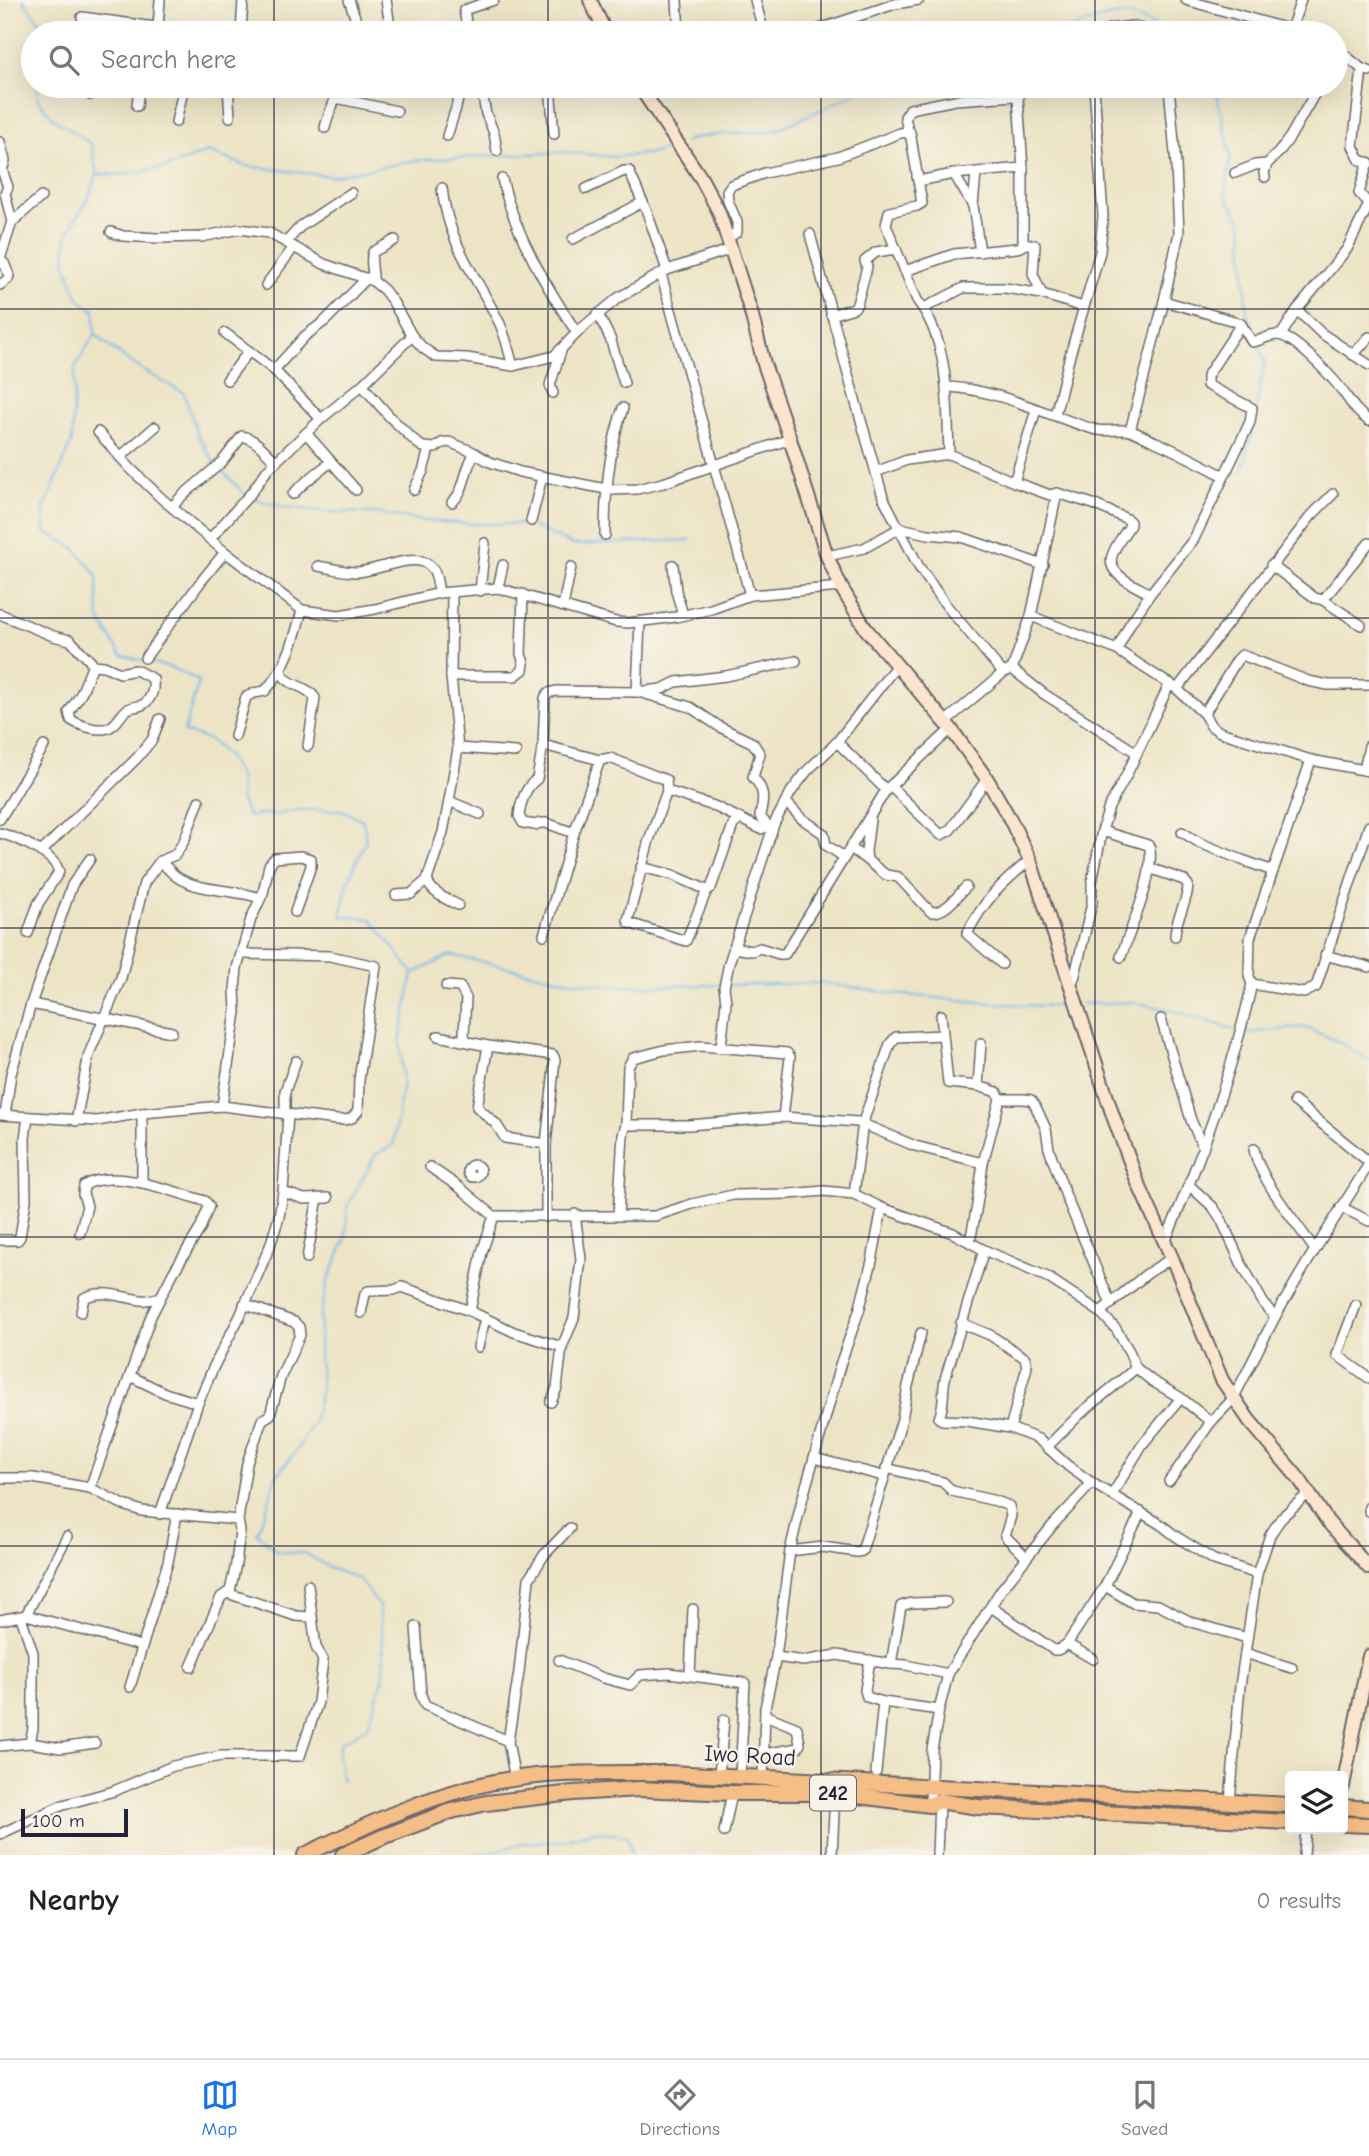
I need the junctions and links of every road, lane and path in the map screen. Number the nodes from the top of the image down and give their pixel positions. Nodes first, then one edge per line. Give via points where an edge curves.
1 (160, 0) edge
2 (243, 0) edge
3 (349, 0) edge
4 (386, 0) edge
5 (494, 0) edge
6 (590, 0) edge
7 (677, 0) edge
8 (755, 0) edge
9 (919, 0) edge
10 (1301, 0) edge
11 (1190, 1) edge
12 (895, 2) edge
13 (82, 17) dead end
14 (104, 21) edge
15 (158, 21) edge
16 (242, 21) edge
17 (355, 21) edge
18 (389, 21) edge
19 (466, 21) edge
20 (600, 21) edge
21 (679, 21) edge
22 (761, 21) edge
23 (841, 21) edge
24 (1262, 21) edge
25 (1294, 21) edge
26 (1348, 57) edge
27 (1366, 70) edge
28 (137, 98) edge
29 (181, 98) edge
30 (229, 98) edge
31 (337, 98) joint
32 (458, 98) edge
33 (483, 98) edge
34 (551, 98) edge
35 (648, 98) edge
36 (986, 98) edge
37 (1095, 98) edge
38 (1170, 98) edge
39 (1312, 98) edge
40 (1018, 99) edge
41 (136, 106) dead end
42 (397, 111) dead end
43 (230, 117) dead end
44 (176, 122) dead end
45 (325, 128) dead end
46 (554, 134) dead end
47 (447, 136) dead end
48 (0, 142) edge
49 (497, 151) dead end
50 (1368, 163) edge
51 (1267, 164) junction
52 (1023, 168) junction
53 (976, 173) junction
54 (1235, 173) dead end
55 (954, 174) junction
56 (1265, 177) dead end
57 (502, 179) dead end
58 (918, 181) junction
59 (442, 187) dead end
60 (586, 189) dead end
61 (351, 193) dead end
62 (41, 197) dead end
63 (643, 202) junction
64 (973, 206) junction
65 (12, 222) junction
66 (111, 232) dead end
67 (810, 234) dead end
68 (573, 239) dead end
69 (395, 240) dead end
70 (1023, 243) junction
71 (290, 244) junction
72 (730, 244) junction
73 (896, 249) junction
74 (980, 252) junction
75 (0, 260) edge
76 (905, 271) junction
77 (664, 272) junction
78 (370, 279) junction
79 (0, 285) edge
80 (267, 285) dead end
81 (1042, 294) junction
82 (1164, 301) junction
83 (1083, 307) junction
84 (924, 308) junction
85 (1297, 310) junction
86 (598, 314) junction
87 (831, 315) junction
88 (1241, 324) junction
89 (225, 333) dead end
90 (577, 333) junction
91 (1281, 335) junction
92 (412, 336) junction
93 (1369, 337) edge
94 (561, 349) junction
95 (248, 351) junction
96 (1353, 355) junction
97 (1369, 365) edge
98 (513, 366) junction
99 (274, 370) junction
100 (227, 380) dead end
101 (624, 383) dead end
102 (362, 385) junction
103 (948, 387) junction
104 (553, 393) dead end
105 (623, 408) dead end
106 (1036, 410) junction
107 (1055, 415) junction
108 (321, 419) junction
109 (1369, 421) edge
110 (155, 427) dead end
111 (1130, 431) junction
112 (98, 432) dead end
113 (306, 433) junction
114 (790, 439) junction
115 (429, 449) junction
116 (475, 453) junction
117 (949, 454) junction
118 (120, 457) junction
119 (276, 462) junction
120 (331, 462) junction
121 (714, 465) junction
122 (876, 472) junction
123 (1224, 476) junction
124 (542, 477) junction
125 (1014, 482) junction
126 (605, 489) junction
127 (356, 490) dead end
128 (414, 490) dead end
129 (1057, 493) junction
130 (293, 494) dead end
131 (1333, 494) dead end
132 (452, 502) dead end
133 (172, 507) junction
134 (531, 521) dead end
135 (900, 528) junction
136 (605, 535) dead end
137 (210, 539) junction
138 (485, 543) dead end
139 (1369, 543) edge
140 (225, 552) junction
141 (827, 556) junction
142 (503, 565) dead end
143 (673, 565) dead end
144 (1043, 565) junction
145 (1271, 565) junction
146 (318, 566) dead end
147 (571, 567) dead end
148 (841, 587) junction
149 (498, 588) junction
150 (480, 590) junction
151 (452, 592) junction
152 (439, 593) junction
153 (523, 594) junction
154 (1150, 594) junction
155 (750, 595) junction
156 (1323, 600) junction
157 (563, 606) junction
158 (302, 610) junction
159 (0, 614) edge
160 (683, 615) junction
161 (1031, 617) junction
162 (640, 621) junction
163 (1361, 625) dead end
164 (1117, 650) junction
165 (145, 657) dead end
166 (796, 661) dead end
167 (94, 665) junction
168 (898, 666) junction
169 (281, 671) junction
170 (1007, 671) junction
171 (451, 676) junction
172 (1369, 685) edge
173 (1173, 686) junction
174 (637, 692) junction
175 (1204, 714) junction
176 (160, 719) dead end
177 (948, 726) junction
178 (235, 736) dead end
179 (837, 742) junction
180 (543, 745) junction
181 (44, 746) dead end
182 (308, 746) dead end
183 (1369, 746) edge
184 (458, 748) junction
185 (516, 752) dead end
186 (1137, 754) junction
187 (600, 760) junction
188 (1311, 760) junction
189 (1366, 770) edge
190 (986, 779) junction
191 (888, 788) junction
192 (667, 791) junction
193 (199, 801) dead end
194 (450, 801) junction
195 (786, 802) junction
196 (480, 814) dead end
197 (871, 816) junction
198 (0, 819) edge
199 (740, 819) junction
200 (771, 825) junction
201 (1369, 826) edge
202 (1102, 831) junction
203 (1182, 832) dead end
204 (0, 833) edge
205 (574, 833) junction
206 (851, 848) junction
207 (41, 852) junction
208 (844, 857) junction
209 (90, 859) dead end
210 (867, 860) junction
211 (1030, 860) junction
212 (160, 861) junction
213 (641, 867) junction
214 (1149, 868) junction
215 (1273, 870) junction
216 (426, 880) junction
217 (966, 887) dead end
218 (707, 890) junction
219 (396, 895) dead end
220 (260, 898) junction
221 (458, 905) dead end
222 (295, 912) dead end
223 (27, 933) dead end
224 (544, 934) dead end
225 (1175, 936) dead end
226 (734, 948) junction
227 (241, 954) junction
228 (1325, 955) junction
229 (1121, 957) dead end
230 (1003, 964) dead end
231 (1369, 967) edge
232 (1252, 984) junction
233 (446, 986) dead end
234 (1071, 991) junction
235 (31, 1004) junction
236 (941, 1015) dead end
237 (103, 1018) junction
238 (1161, 1018) dead end
239 (172, 1032) dead end
240 (943, 1035) junction
241 (438, 1036) dead end
242 (466, 1041) junction
243 (981, 1043) dead end
244 (488, 1046) junction
245 (721, 1047) junction
246 (296, 1061) dead end
247 (978, 1086) junction
248 (1000, 1099) junction
249 (1294, 1101) dead end
250 (222, 1107) junction
251 (142, 1113) junction
252 (288, 1114) junction
253 (2, 1115) edge
254 (28, 1117) junction
255 (783, 1117) junction
256 (76, 1121) junction
257 (863, 1122) junction
258 (626, 1125) junction
259 (546, 1144) junction
260 (1203, 1148) junction
261 (1254, 1149) dead end
262 (983, 1163) junction
263 (1369, 1163) edge
264 (430, 1167) dead end
265 (474, 1178) dead end
266 (142, 1182) junction
267 (1189, 1185) junction
268 (283, 1192) junction
269 (854, 1194) junction
270 (470, 1197) junction
271 (1341, 1207) junction
272 (882, 1208) junction
273 (575, 1214) junction
274 (618, 1215) junction
275 (494, 1216) junction
276 (546, 1217) junction
277 (1369, 1221) edge
278 (80, 1233) dead end
279 (0, 1240) edge
280 (970, 1242) junction
281 (1165, 1242) junction
282 (984, 1250) junction
283 (1315, 1250) junction
284 (307, 1258) dead end
285 (1172, 1258) junction
286 (159, 1298) junction
287 (244, 1304) junction
288 (1111, 1304) junction
289 (1356, 1305) dead end
290 (470, 1311) junction
291 (81, 1312) dead end
292 (1100, 1312) junction
293 (361, 1313) dead end
294 (1275, 1317) junction
295 (485, 1319) junction
296 (961, 1323) junction
297 (921, 1333) dead end
298 (478, 1347) dead end
299 (562, 1347) junction
300 (1136, 1368) junction
301 (130, 1376) junction
302 (1369, 1378) edge
303 (1181, 1398) junction
304 (1233, 1399) junction
305 (551, 1402) dead end
306 (198, 1403) junction
307 (1211, 1422) junction
308 (1010, 1428) junction
309 (1048, 1447) junction
310 (814, 1458) junction
311 (884, 1472) junction
312 (0, 1478) edge
313 (1169, 1481) dead end
314 (1092, 1483) junction
315 (90, 1489) junction
316 (1308, 1493) junction
317 (1112, 1495) junction
318 (1141, 1511) junction
319 (160, 1514) junction
320 (177, 1514) junction
321 (238, 1520) junction
322 (570, 1528) dead end
323 (66, 1537) dead end
324 (790, 1551) junction
325 (1027, 1557) junction
326 (1369, 1568) edge
327 (1257, 1574) junction
328 (308, 1585) dead end
329 (1105, 1586) junction
330 (227, 1593) junction
331 (946, 1602) dead end
332 (991, 1607) junction
333 (693, 1609) dead end
334 (23, 1616) junction
335 (311, 1617) junction
336 (0, 1620) edge
337 (415, 1627) dead end
338 (1247, 1638) junction
339 (1066, 1644) junction
340 (141, 1646) junction
341 (1245, 1653) junction
342 (776, 1657) junction
343 (559, 1660) dead end
344 (870, 1660) junction
345 (1093, 1660) dead end
346 (891, 1664) junction
347 (1368, 1665) edge
348 (191, 1667) dead end
349 (1292, 1668) dead end
350 (948, 1674) junction
351 (690, 1675) junction
352 (130, 1687) dead end
353 (883, 1702) junction
354 (939, 1710) junction
355 (765, 1715) junction
356 (724, 1720) dead end
357 (508, 1741) junction
358 (30, 1743) junction
359 (95, 1743) dead end
360 (0, 1746) edge
361 (764, 1754) junction
362 (1346, 1771) edge
363 (876, 1772) dead end
364 (719, 1776) junction
365 (740, 1777) junction
366 (763, 1778) junction
367 (515, 1780) junction
368 (931, 1787) junction
369 (732, 1793) junction
370 (835, 1793) junction
371 (1230, 1802) junction
372 (934, 1803) junction
373 (1285, 1805) edge
374 (1348, 1807) edge
375 (1369, 1808) edge
376 (1285, 1822) edge
377 (1348, 1824) edge
378 (1369, 1825) edge
379 (724, 1832) dead end
380 (0, 1834) edge
381 (1306, 1834) edge
382 (305, 1855) edge
383 (343, 1855) edge
384 (832, 1855) edge
385 (937, 1855) edge
386 (1304, 1855) edge

1 - 15 street
2 - 16 street
3 - 17 street
4 - 18 street
5 - 19 street via 464,10
6 - 20 street
7 - 21 street
8 - 22 street
9 - 12 street
10 - 25 street
11 - 24 street
12 - 23 street
13 - 14 street
26 - 27 street
27 - 50 street via 1353,146 1360,160
28 - 41 street
29 - 44 street
30 - 43 street
31 - 42 street
31 - 45 street
32 - 47 street
33 - 49 street
34 - 46 street
35 - 72 street via 719,212
36 - 58 street via 910,109 905,117
37 - 83 street via 1103,216 1100,252
38 - 82 street via 1179,233
39 - 51 street via 1290,137
40 - 52 street
48 - 65 street
50 - 85 street via 1359,192 1368,204 1354,234
51 - 54 street
51 - 56 street
52 - 53 street
52 - 70 street
53 - 55 street
53 - 64 street
55 - 58 street
55 - 64 street
57 - 90 street via 531,259
58 - 72 street via 910,132 838,157 754,177 727,191 737,226
58 - 73 street via 922,203 890,212 886,225
59 - 98 street via 454,237 501,326
60 - 63 street via 629,171
61 - 71 street via 301,226
62 - 65 street
63 - 68 street
63 - 77 street
64 - 74 street
65 - 75 street
66 - 71 street via 157,238 254,230
67 - 87 street
69 - 78 street via 373,252
70 - 74 street via 1017,248
70 - 81 street via 1035,245 1033,274
71 - 78 street via 324,264
71 - 80 street
72 - 77 street
72 - 114 street
73 - 76 street
73 - 87 street via 876,252 865,261 857,304
74 - 76 street via 954,254
75 - 79 street via 9,275
76 - 84 street
77 - 86 street
77 - 121 street
78 - 92 street via 393,302
78 - 99 street
81 - 83 street
81 - 84 street via 963,288
82 - 88 street
82 - 111 street
83 - 107 street
84 - 103 street via 940,347
85 - 91 street
85 - 96 street
86 - 90 street
86 - 101 street via 611,338
87 - 122 street
88 - 91 street via 1252,342
88 - 123 street via 1206,381 1252,409
89 - 95 street
90 - 94 street
91 - 109 street via 1314,360
92 - 98 street via 436,357
92 - 102 street
93 - 96 street
94 - 98 street via 554,356
94 - 104 street via 550,385
95 - 99 street
95 - 100 street
96 - 97 street
99 - 108 street
102 - 108 street
102 - 115 street via 417,443
103 - 106 street via 994,393
103 - 117 street
105 - 126 street
106 - 107 street
106 - 125 street
107 - 111 street via 1096,430
108 - 113 street
110 - 118 street
111 - 123 street
112 - 118 street
113 - 119 street
113 - 120 street
114 - 121 street
114 - 141 street
115 - 116 street via 449,442
115 - 128 street
116 - 124 street
116 - 132 street
117 - 122 street via 907,460
117 - 125 street
118 - 133 street
119 - 133 street via 242,436 222,462
119 - 137 street
120 - 127 street
120 - 130 street
121 - 126 street via 637,489
121 - 155 street
122 - 135 street
123 - 154 street via 1194,539
124 - 126 street
124 - 134 street
125 - 129 street
126 - 136 street
129 - 144 street
129 - 154 street via 1130,522 1112,556 1113,568
131 - 145 street
133 - 137 street
135 - 141 street via 864,548
135 - 144 street via 961,537
135 - 170 street via 919,567 954,614
137 - 140 street
138 - 150 street
139 - 156 street
140 - 158 street
140 - 165 street
141 - 148 street
142 - 149 street
143 - 160 street
144 - 161 street
145 - 156 street
145 - 173 street
146 - 152 street via 355,572 419,561 430,564 436,573
147 - 157 street
148 - 155 street
148 - 168 street via 866,629
149 - 150 street
149 - 153 street
150 - 151 street
151 - 152 street
151 - 171 street
152 - 158 street via 339,615
153 - 157 street
153 - 171 street via 523,670 514,676
154 - 164 street
155 - 160 street
156 - 163 street
157 - 162 street via 615,622
158 - 169 street
159 - 167 street via 70,640
160 - 162 street
161 - 164 street
161 - 170 street
162 - 174 street
164 - 173 street
166 - 174 street
167 - 167 street via 69,712 71,720 79,724 108,728 126,709 144,704 153,692 153,679 136,670 120,673
168 - 177 street
168 - 179 street
169 - 178 street via 265,691 246,697
169 - 182 street via 286,681 315,698
170 - 177 street
170 - 186 street
171 - 184 street
172 - 175 street via 1308,681 1242,655
173 - 175 street
173 - 186 street
174 - 180 street via 548,693
174 - 200 street via 690,707 753,743 760,754 752,778 765,796 760,816
175 - 188 street via 1220,732
176 - 207 street via 152,740 137,758
177 - 190 street
177 - 191 street
179 - 191 street
179 - 195 street via 807,771
180 - 187 street
180 - 205 street via 537,779 519,810 520,821
181 - 198 street
183 - 189 street
184 - 185 street
184 - 194 street
186 - 202 street via 1109,807
187 - 192 street via 610,758 666,780
187 - 205 street
188 - 189 street
188 - 215 street
190 - 191 street via 950,830 941,835
190 - 211 street
191 - 197 street
192 - 199 street
192 - 213 street
193 - 212 street via 175,855
194 - 196 street
194 - 216 street
195 - 200 street
195 - 208 street via 824,834 826,845
197 - 206 street
197 - 210 street
199 - 200 street via 761,829
199 - 218 street via 733,825
200 - 226 street
201 - 228 street
202 - 214 street via 1148,845
202 - 234 street via 1092,903
203 - 215 street
204 - 207 street
205 - 224 street
206 - 208 street
206 - 210 street
207 - 223 street via 59,872 38,904
208 - 226 street via 785,954
209 - 235 street via 72,885
210 - 217 street via 886,875 898,877 931,912 946,908
211 - 230 street via 997,888 977,913 968,934
211 - 234 street
212 - 220 street via 178,878
212 - 237 street via 144,883 121,978
213 - 218 street
213 - 218 street via 629,923 686,941
214 - 225 street via 1188,885
214 - 229 street
215 - 232 street via 1250,938
216 - 219 street via 411,894
216 - 221 street
220 - 222 street via 275,858 310,859
220 - 227 street
226 - 245 street
227 - 250 street
227 - 252 street via 330,956 376,966 358,1111 345,1120
228 - 231 street
228 - 232 street via 1319,980 1309,992
232 - 260 street
233 - 242 street via 460,987 466,998
234 - 281 street via 1138,1183
235 - 237 street
235 - 253 street
236 - 240 street
237 - 239 street
237 - 256 street via 89,1054
238 - 260 street
240 - 247 street via 947,1083
240 - 257 street via 892,1040
241 - 242 street
242 - 244 street
243 - 247 street
244 - 259 street via 477,1107 505,1138
244 - 259 street via 553,1055
245 - 255 street via 789,1054
245 - 258 street via 664,1050 633,1058 628,1067
246 - 252 street via 285,1091
247 - 248 street via 997,1092
248 - 262 street
248 - 288 street via 1031,1100 1035,1105 1067,1199
249 - 263 street
250 - 251 street
250 - 252 street
251 - 256 street
251 - 266 street
252 - 268 street
253 - 254 street
254 - 256 street
254 - 279 street via 26,1200 20,1237
255 - 257 street
255 - 258 street
257 - 262 street via 915,1146
257 - 269 street
258 - 274 street
259 - 276 street
260 - 267 street
261 - 283 street via 1255,1159
262 - 280 street
263 - 271 street
264 - 270 street
265 - 270 street
266 - 278 street via 107,1179 83,1186 87,1206
266 - 286 street via 209,1206
267 - 281 street
267 - 294 street via 1221,1219 1241,1263
268 - 284 street via 304,1199 323,1198
268 - 287 street via 270,1247
269 - 272 street
269 - 274 street via 733,1195 655,1216
270 - 275 street
271 - 277 street
271 - 283 street
272 - 280 street
272 - 310 street via 859,1311
273 - 274 street
273 - 276 street
273 - 299 street via 580,1259 574,1318
275 - 276 street
275 - 290 street
280 - 282 street
281 - 285 street
282 - 292 street via 1047,1276
282 - 296 street
283 - 294 street
285 - 288 street
285 - 304 street
286 - 291 street via 91,1294
286 - 301 street
287 - 306 street
287 - 321 street via 294,1322 300,1335 247,1463
288 - 292 street
289 - 302 street via 1338,1355
290 - 293 street via 402,1287 368,1291
290 - 295 street
292 - 300 street via 1116,1329
294 - 304 street
295 - 298 street
295 - 299 street
296 - 308 street via 1025,1358 1027,1367
296 - 308 street via 939,1418
297 - 311 street via 902,1419
299 - 305 street
300 - 303 street
300 - 309 street
301 - 306 street
301 - 315 street
303 - 307 street
303 - 317 street via 1142,1445
304 - 307 street
304 - 316 street
306 - 319 street
307 - 313 street
308 - 309 street
309 - 314 street
310 - 311 street
310 - 324 street
311 - 324 street via 862,1550 823,1547
311 - 325 street via 943,1482 952,1491 1009,1506 1011,1516 1004,1536
312 - 315 street via 33,1478
314 - 317 street
314 - 325 street
315 - 319 street via 124,1505
316 - 326 street
316 - 327 street via 1270,1535
317 - 318 street
318 - 327 street via 1214,1560
318 - 329 street
319 - 320 street
320 - 321 street
320 - 340 street via 168,1562
321 - 330 street via 236,1564
322 - 357 street via 529,1579
323 - 334 street
324 - 342 street
325 - 332 street
327 - 338 street
328 - 335 street
329 - 338 street via 1133,1603 1153,1603 1191,1622
329 - 339 street
330 - 335 street
330 - 348 street via 221,1597
331 - 346 street via 901,1606
332 - 339 street via 1054,1650
332 - 350 street
333 - 351 street
334 - 336 street
334 - 340 street
334 - 358 street via 33,1653
335 - 380 street via 323,1660 318,1702 300,1756 221,1756 173,1766 114,1791 63,1805
337 - 357 street via 425,1705
338 - 341 street
339 - 345 street
340 - 352 street
341 - 349 street
341 - 371 street
342 - 344 street via 804,1661 837,1655
342 - 355 street
343 - 351 street via 630,1685 640,1675 651,1673
344 - 346 street
344 - 353 street via 866,1695
346 - 350 street
347 - 362 street
350 - 354 street
351 - 365 street via 745,1683
353 - 354 street
353 - 363 street
354 - 368 street
355 - 361 street
355 - 361 street via 797,1728 800,1744
356 - 364 street
357 - 367 street
358 - 359 street via 61,1748
358 - 360 street
361 - 366 street
364 - 365 main road, Iwo Road
364 - 367 main road, Iwo Road via 603,1773
365 - 366 main road, Iwo Road
366 - 368 main road, Iwo Road
367 - 382 main road, Iwo Road via 435,1798 385,1816
368 - 371 main road, Iwo Road
368 - 372 street
369 - 370 main road, Iwo Road / 242
369 - 379 street
369 - 383 main road, Iwo Road / 242 via 639,1789 486,1803 448,1812
370 - 372 main road, Iwo Road / 242
370 - 384 street
371 - 373 main road, Iwo Road
372 - 376 main road, Iwo Road / 242
372 - 385 street
374 - 375 main road
377 - 378 main road
381 - 386 street

